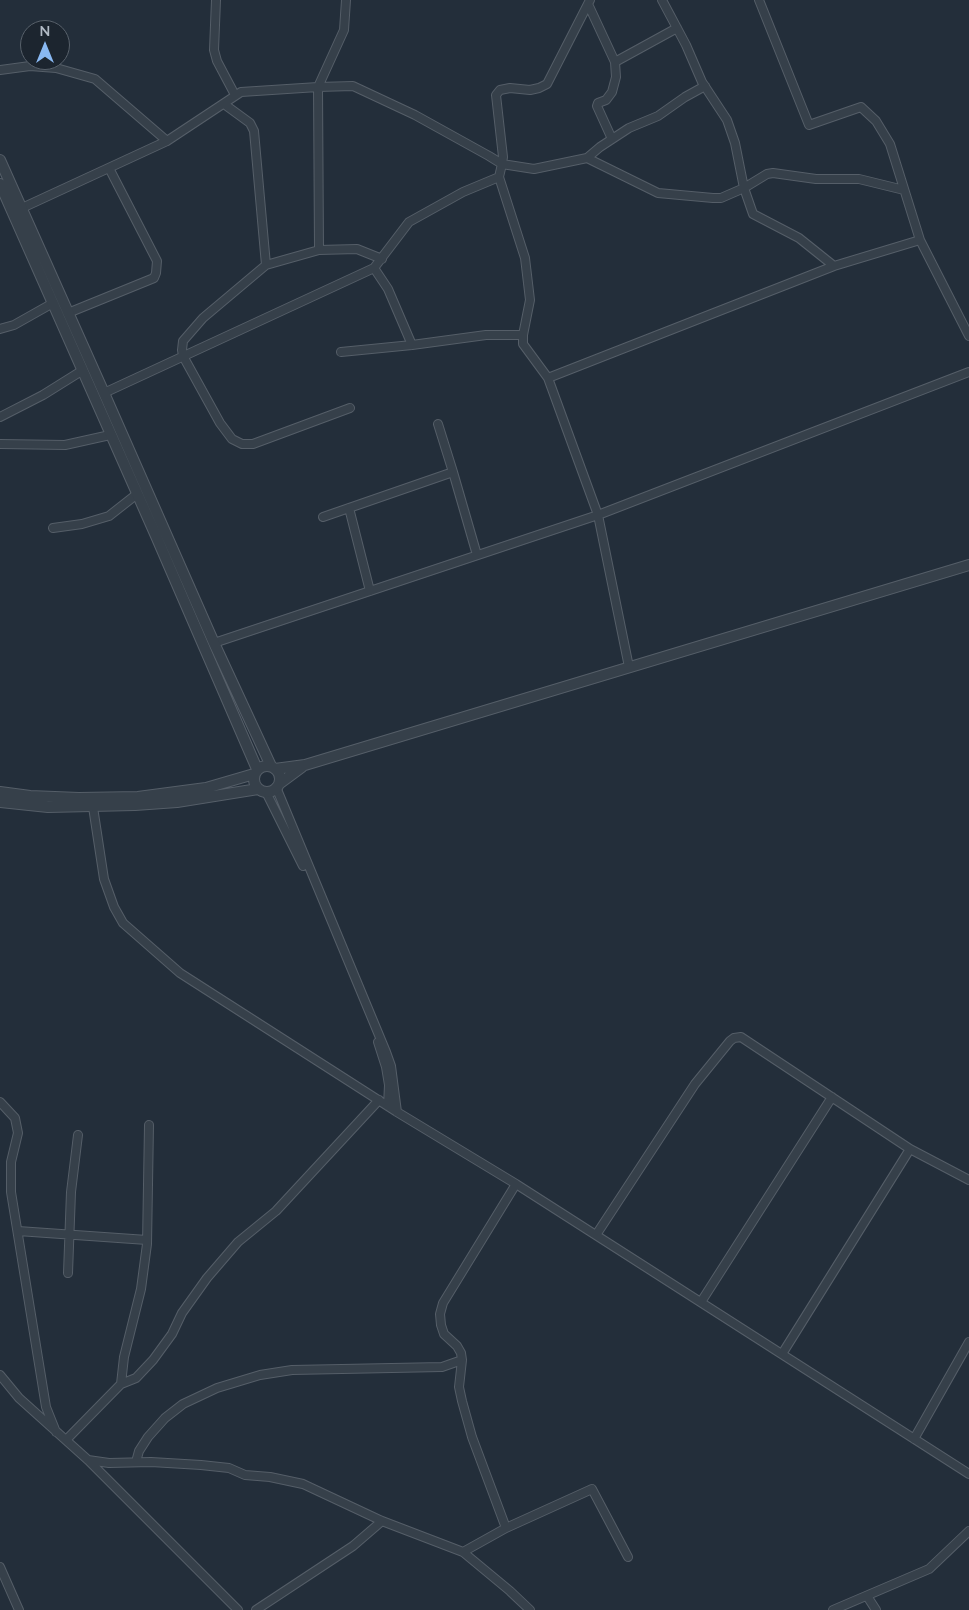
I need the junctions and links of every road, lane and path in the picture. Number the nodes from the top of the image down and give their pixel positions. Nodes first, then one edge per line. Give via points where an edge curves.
1 (216, 0) edge
2 (346, 0) edge
3 (662, 0) edge
4 (759, 0) edge
5 (589, 2) edge
6 (677, 28) junction
7 (615, 62) junction
8 (0, 70) edge
9 (318, 86) junction
10 (705, 86) junction
11 (235, 95) junction
12 (224, 104) junction
13 (612, 138) junction
14 (167, 141) junction
15 (587, 158) junction
16 (0, 160) edge
17 (502, 164) junction
18 (109, 168) junction
19 (499, 177) junction
20 (0, 184) edge
21 (744, 188) junction
22 (904, 190) junction
23 (22, 208) junction
24 (920, 240) junction
25 (319, 250) junction
26 (382, 259) junction
27 (266, 265) junction
28 (834, 266) junction
29 (374, 268) junction
30 (53, 302) junction
31 (68, 313) junction
32 (0, 329) edge
33 (523, 336) junction
34 (969, 336) edge
35 (412, 345) junction
36 (341, 352) dead end
37 (183, 356) junction
38 (83, 370) junction
39 (969, 372) edge
40 (548, 378) junction
41 (104, 393) junction
42 (350, 408) dead end
43 (0, 416) edge
44 (438, 424) dead end
45 (110, 435) junction
46 (0, 444) edge
47 (453, 472) junction
48 (137, 494) junction
49 (349, 508) junction
50 (598, 515) junction
51 (323, 517) dead end
52 (52, 528) dead end
53 (477, 556) junction
54 (969, 565) edge
55 (370, 591) junction
56 (214, 643) junction
57 (630, 667) junction
58 (305, 765) junction
59 (273, 768) junction
60 (256, 772) junction
61 (278, 785) junction
62 (262, 790) junction
63 (0, 792) edge
64 (0, 802) edge
65 (93, 807) junction
66 (832, 1097) junction
67 (379, 1100) junction
68 (0, 1102) edge
69 (388, 1106) junction
70 (396, 1112) junction
71 (148, 1125) dead end
72 (78, 1135) dead end
73 (910, 1149) junction
74 (969, 1180) edge
75 (516, 1184) junction
76 (18, 1231) junction
77 (69, 1234) junction
78 (596, 1235) junction
79 (148, 1240) junction
80 (68, 1273) dead end
81 (701, 1302) junction
82 (969, 1342) edge
83 (782, 1354) junction
84 (462, 1360) junction
85 (0, 1375) edge
86 (121, 1384) junction
87 (56, 1432) junction
88 (66, 1440) junction
89 (914, 1440) junction
90 (88, 1460) junction
91 (136, 1462) junction
92 (969, 1474) edge
93 (382, 1521) junction
94 (506, 1528) junction
95 (969, 1531) edge
96 (463, 1552) junction
97 (628, 1557) dead end
98 (0, 1567) edge
99 (867, 1596) junction
100 (19, 1610) edge
101 (238, 1610) edge
102 (256, 1610) edge
103 (530, 1610) edge
104 (833, 1610) edge
105 (876, 1610) edge

1 - 11 street via 214,50
2 - 9 street via 344,30
3 - 6 street
4 - 22 street via 808,125 861,107 876,121 890,144
5 - 7 street
5 - 17 street via 547,84 530,90 500,90 496,95 504,157
6 - 7 street
6 - 10 street
7 - 13 street via 612,92 597,106
8 - 14 street via 30,66 56,68 95,78
9 - 11 street
9 - 17 street via 353,86 415,115
9 - 25 street
10 - 13 street via 658,116
10 - 21 street via 727,120
11 - 12 street
12 - 14 street
12 - 27 street via 250,123 254,131
13 - 15 street
14 - 18 street
15 - 17 street via 534,169
15 - 21 street via 658,193 720,198
16 - 23 street
17 - 19 street
18 - 23 street
18 - 31 street via 157,260 156,273 154,278
19 - 26 street via 463,192 409,222
19 - 33 street via 525,258 530,300
20 - 30 street
21 - 22 street via 773,173 816,179 859,179
21 - 28 street via 753,214 799,238
22 - 24 street
23 - 31 street
24 - 28 street
24 - 34 street
25 - 26 street via 357,249
25 - 27 street
26 - 29 street
27 - 37 street via 203,318 183,341
28 - 40 street
29 - 35 street via 388,289
29 - 37 street
30 - 32 street via 14,325
30 - 38 street
31 - 41 street
33 - 35 street via 486,335
33 - 40 street via 523,344
35 - 36 street
37 - 41 street
37 - 42 street via 220,423 232,438 242,444 253,444
38 - 43 street
38 - 45 street
39 - 50 street
40 - 50 street
41 - 56 street
44 - 47 street
45 - 46 street via 65,445
45 - 48 street
47 - 49 street
47 - 53 street
48 - 52 street via 108,516
48 - 60 street
49 - 51 street
49 - 55 street
50 - 53 street
50 - 57 street
53 - 55 street
54 - 57 street
55 - 56 street
56 - 59 street
57 - 58 street
58 - 59 street
58 - 61 street
59 - 60 street via 266,766
59 - 61 street via 279,776
60 - 62 street via 255,785
60 - 63 street via 206,788 138,796 79,798
61 - 62 street
61 - 70 street via 386,1052
62 - 65 street via 177,802
62 - 69 street via 308,876 373,1029 386,1067
64 - 65 street
65 - 67 street via 104,879 123,923 180,973
66 - 73 street
66 - 78 street via 741,1037 734,1038 696,1084
66 - 81 street
67 - 69 street
67 - 86 street via 276,1211 238,1242 182,1313 172,1334 153,1360 136,1378
68 - 76 street via 15,1118 18,1133 11,1162 11,1192
69 - 70 street
70 - 75 street
71 - 79 street
72 - 77 street
73 - 74 street
73 - 83 street
75 - 78 street
75 - 84 street via 443,1303 440,1314 444,1334 457,1346
76 - 77 street
76 - 87 street via 46,1407
77 - 79 street
77 - 80 street
78 - 81 street
79 - 86 street
81 - 83 street
82 - 89 street
83 - 89 street
84 - 91 street via 442,1367 292,1370 216,1388 183,1404 165,1418 148,1437
84 - 94 street via 459,1387 462,1401
85 - 87 street via 19,1398
86 - 88 street
87 - 88 street
88 - 90 street
89 - 92 street
90 - 91 street
90 - 101 street
91 - 93 street via 229,1468 245,1475 303,1484
93 - 96 street
93 - 102 street via 353,1546
94 - 96 street
94 - 97 street via 592,1490
95 - 99 street via 929,1568
96 - 103 street
98 - 100 street
99 - 104 street
99 - 105 street

